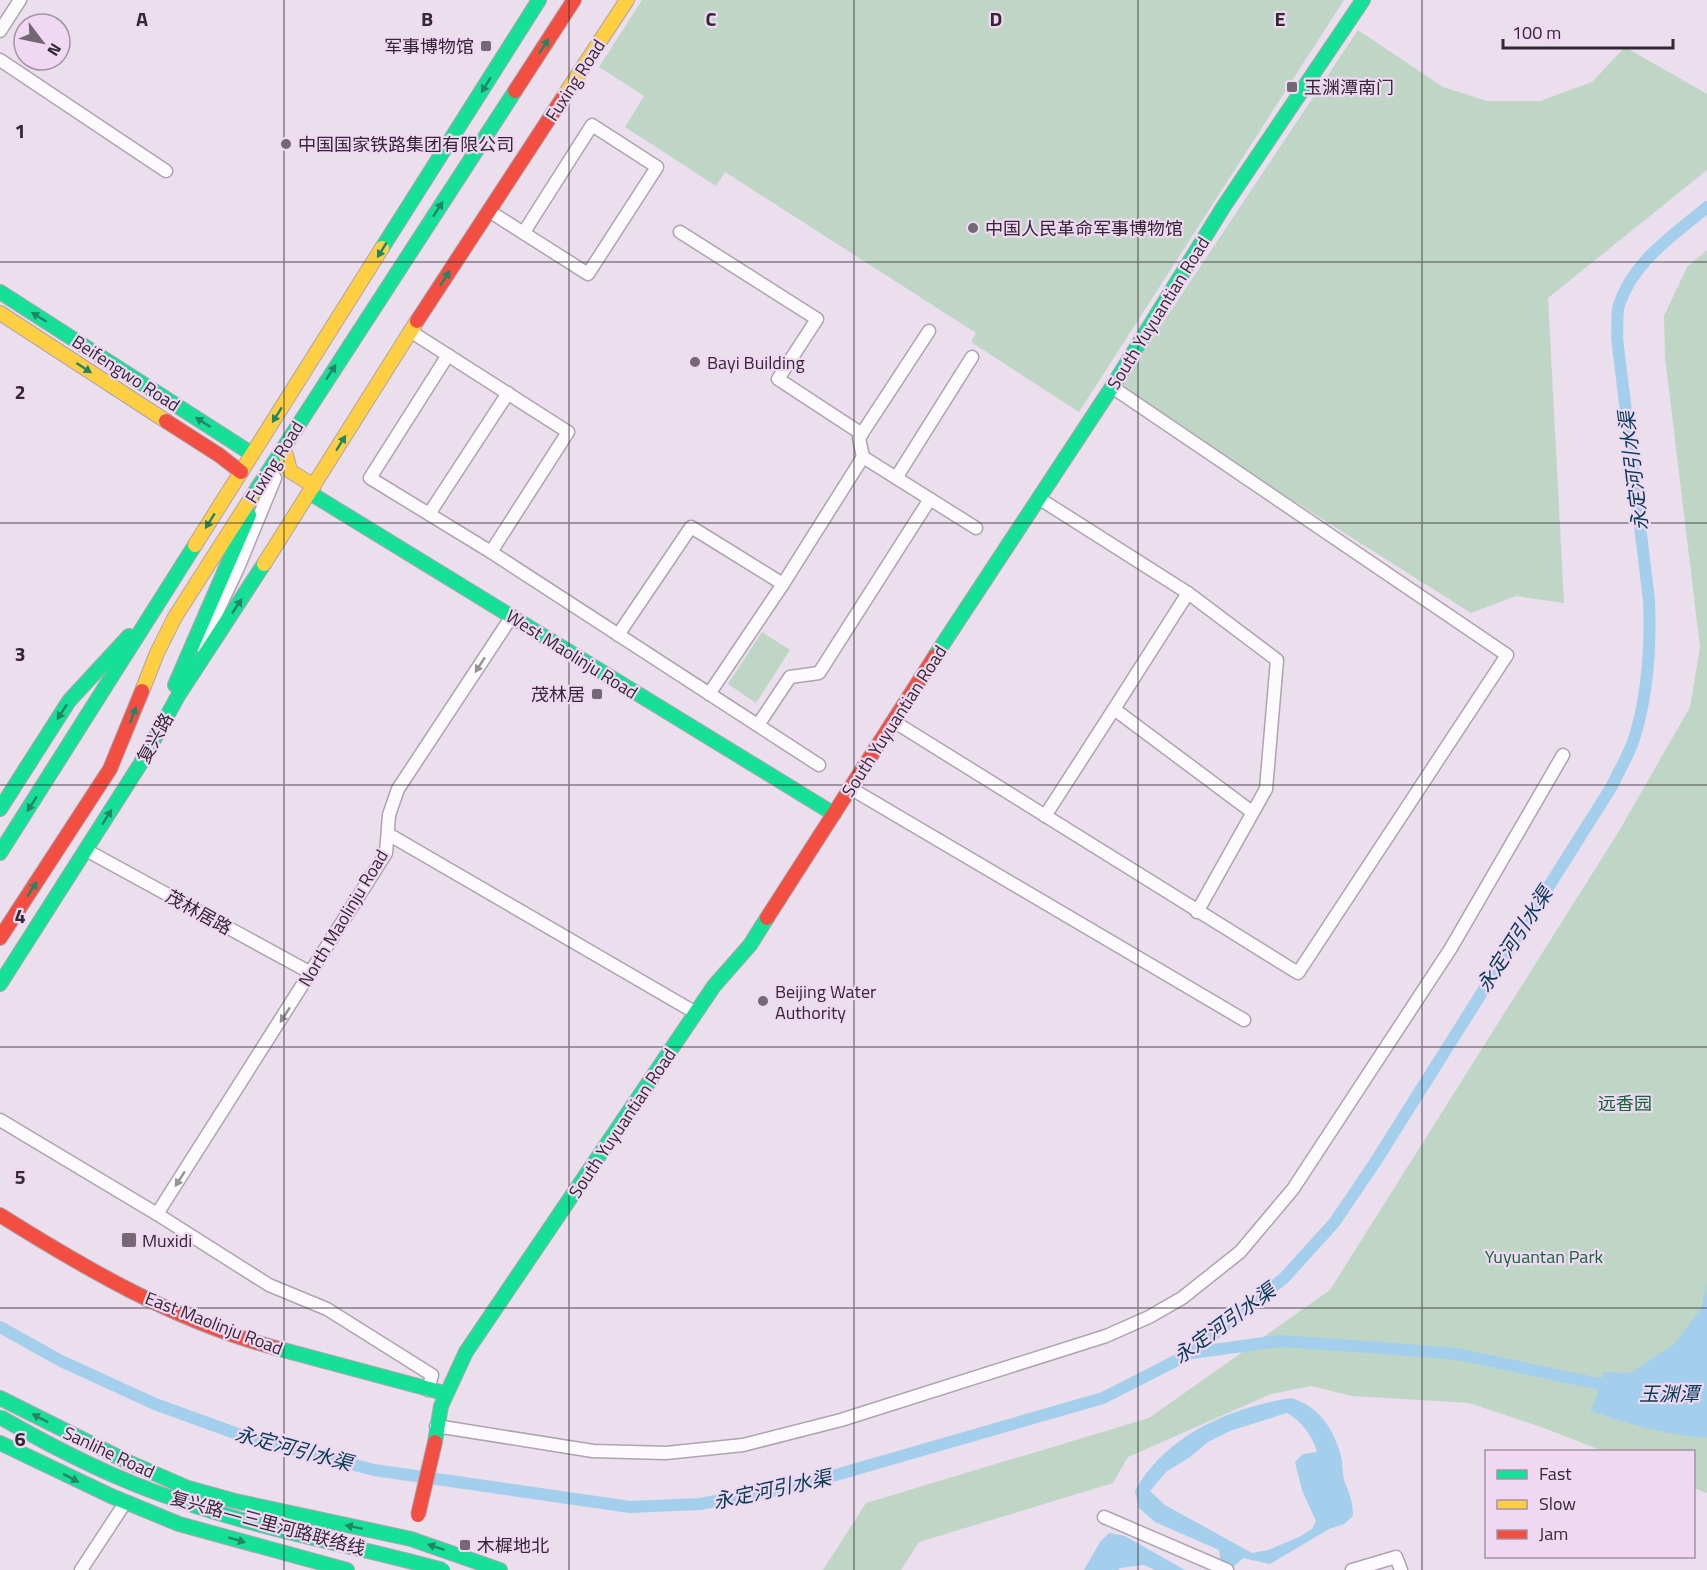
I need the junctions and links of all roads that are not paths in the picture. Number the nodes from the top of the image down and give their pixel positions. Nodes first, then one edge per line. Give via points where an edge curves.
1 (20, 0) edge
2 (539, 0) edge
3 (574, 0) edge
4 (627, 0) edge
5 (1362, 0) edge
6 (0, 32) edge
7 (0, 60) edge
8 (166, 171) dead end
9 (489, 211) junction
10 (524, 232) junction
11 (680, 232) dead end
12 (0, 292) edge
13 (0, 313) edge
14 (410, 331) junction
15 (929, 331) dead end
16 (448, 355) junction
17 (972, 357) dead end
18 (1112, 387) junction
19 (508, 393) junction
20 (310, 405) junction
21 (862, 434) junction
22 (230, 440) junction
23 (252, 454) junction
24 (219, 455) junction
25 (286, 455) junction
26 (863, 457) junction
27 (241, 472) junction
28 (266, 475) junction
29 (896, 478) junction
30 (312, 490) junction
31 (930, 499) junction
32 (1040, 499) junction
33 (429, 514) junction
34 (976, 528) dead end
35 (491, 552) junction
36 (783, 584) junction
37 (1188, 593) junction
38 (157, 605) junction
39 (512, 616) junction
40 (618, 635) junction
41 (710, 694) junction
42 (178, 696) junction
43 (1114, 710) junction
44 (893, 721) junction
45 (758, 725) junction
46 (1563, 755) dead end
47 (141, 763) junction
48 (819, 765) dead end
49 (850, 788) junction
50 (0, 809) edge
51 (1252, 812) junction
52 (834, 814) junction
53 (1045, 816) junction
54 (388, 834) junction
55 (86, 850) junction
56 (0, 854) edge
57 (1197, 912) junction
58 (0, 939) edge
59 (311, 973) junction
60 (0, 984) edge
61 (696, 1013) junction
62 (1244, 1020) dead end
63 (0, 1120) edge
64 (157, 1214) junction
65 (0, 1215) edge
66 (428, 1390) junction
67 (444, 1393) junction
68 (0, 1398) edge
69 (0, 1417) edge
70 (436, 1426) junction
71 (0, 1443) edge
72 (188, 1488) junction
73 (125, 1503) junction
74 (1104, 1517) dead end
75 (180, 1524) junction
76 (411, 1539) junction
77 (1367, 1568) edge
78 (81, 1570) edge
79 (347, 1570) edge
80 (443, 1570) edge
81 (500, 1570) edge
82 (1227, 1570) edge
83 (1352, 1570) edge
84 (1401, 1570) edge

1 - 6 street
2 -> 23 main road, Fuxing Road
20 -> 3 main road, Fuxing Road
4 - 9 main road, Fuxing Road
5 - 18 main road, South Yuyuantian Road via 1224,206
7 - 8 street
9 - 10 street
14 -> 9 main road, Fuxing Road
10 - 10 street via 588,274 657,167 592,125
11 - 21 street via 817,319 778,379
22 -> 12 main road, Beifengwo Road
13 -> 24 main road, Beifengwo Road
14 - 16 street
30 -> 14 main road, Fuxing Road
15 - 21 street
16 - 19 street
16 - 33 street via 370,478
17 - 29 street
18 - 32 main road, South Yuyuantian Road
18 - 57 street via 1507,655 1298,973
19 - 33 street
19 - 35 street via 568,432
20 - 25 street
20 - 28 main road, Fuxing Road
21 - 26 street via 859,438
22 - 23 main road, Beifengwo Road
22 - 24 main road
23 - 27 main road, Fuxing Road
24 - 27 main road, Beifengwo Road
25 - 30 main road, West Maolinju Road via 290,471
25 - 42 street
26 - 29 street
26 - 36 street
27 -> 38 main road, Fuxing Road
28 - 47 main road
58 -> 28 main road, Fuxing Road via 110,769 166,635
29 - 31 street
30 - 39 main road, West Maolinju Road
42 -> 30 main road, 复兴路
31 - 34 street
31 - 45 street via 819,673 790,677
32 - 37 street
32 - 44 main road, South Yuyuantian Road
33 - 35 street
35 - 40 street
36 - 40 street via 691,526
36 - 41 street
37 - 43 street
37 - 51 street via 1277,660 1266,789
38 -> 50 main road via 69,701
38 -> 56 main road, Fuxing Road
39 - 52 main road, West Maolinju Road
39 -> 54 street, North Maolinju Road via 398,789 389,815
40 - 41 street
41 - 45 street
42 - 47 main road, 复兴路
43 - 51 street
43 - 53 street
44 - 49 main road, South Yuyuantian Road
44 - 53 street
45 - 48 street
46 - 70 street via 1451,948 1293,1190 1240,1252 1182,1298 1106,1336 841,1420 743,1445 666,1453 593,1451
55 -> 47 main road, 复兴路
49 - 52 main road, South Yuyuantian Road
49 - 62 street
51 - 57 street
52 - 61 main road, South Yuyuantian Road via 750,945
53 - 57 street
54 - 59 street, North Maolinju Road via 387,853
54 - 61 street
55 - 59 street, 茂林居路
55 - 60 main road, 复兴路
59 -> 64 street, North Maolinju Road
61 - 67 main road, South Yuyuantian Road via 466,1352
63 - 64 street
64 - 66 street via 269,1285 327,1309 432,1375
65 - 66 main road, East Maolinju Road via 126,1289 198,1321 268,1346
66 - 67 main road, East Maolinju Road
67 - 70 main road, South Yuyuantian Road
72 -> 68 main road, Sanlihe Road
69 - 80 main road, 复兴路—三里河路联络线, bridge via 96,1467 193,1505
70 - 76 main road, South Yuyuantian Road, bridge
71 -> 73 main road
72 - 75 main road
76 -> 72 main road, Sanlihe Road
73 - 75 main road
73 - 78 street
74 - 82 street
75 -> 79 main road
81 -> 76 main road, Sanlihe Road
77 - 83 street
77 - 84 street via 1396,1557

